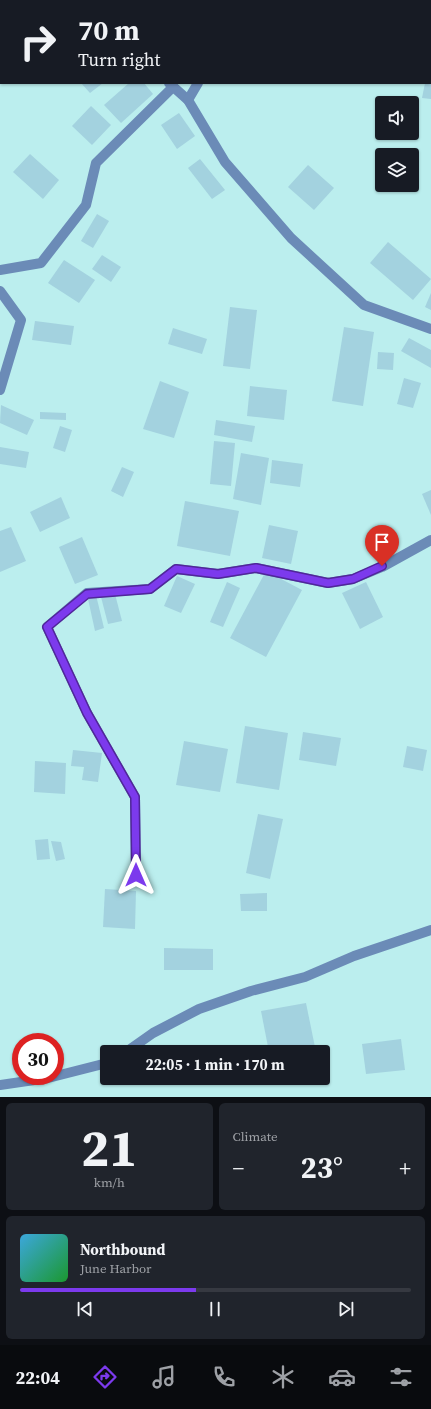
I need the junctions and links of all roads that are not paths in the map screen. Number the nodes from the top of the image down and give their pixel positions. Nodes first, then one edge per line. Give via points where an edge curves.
1 (197, 84) edge
2 (171, 85) edge
3 (188, 100) junction
4 (0, 270) edge
5 (0, 291) edge
6 (431, 329) edge
7 (0, 390) edge
8 (431, 540) edge
9 (136, 875) dead end
10 (431, 930) edge
11 (136, 1045) edge
12 (100, 1065) edge
13 (0, 1085) edge

1 - 3 street
2 - 3 street
2 - 4 street via 96,163 86,205 41,263
3 - 6 street via 225,162 291,238 364,304
5 - 7 street via 21,320
8 - 9 street via 353,579 328,583 256,568 218,574 176,569 150,589 87,594 47,627 87,713 135,797
10 - 11 street via 354,956 305,977 251,991 199,1009
12 - 13 street via 48,1078

